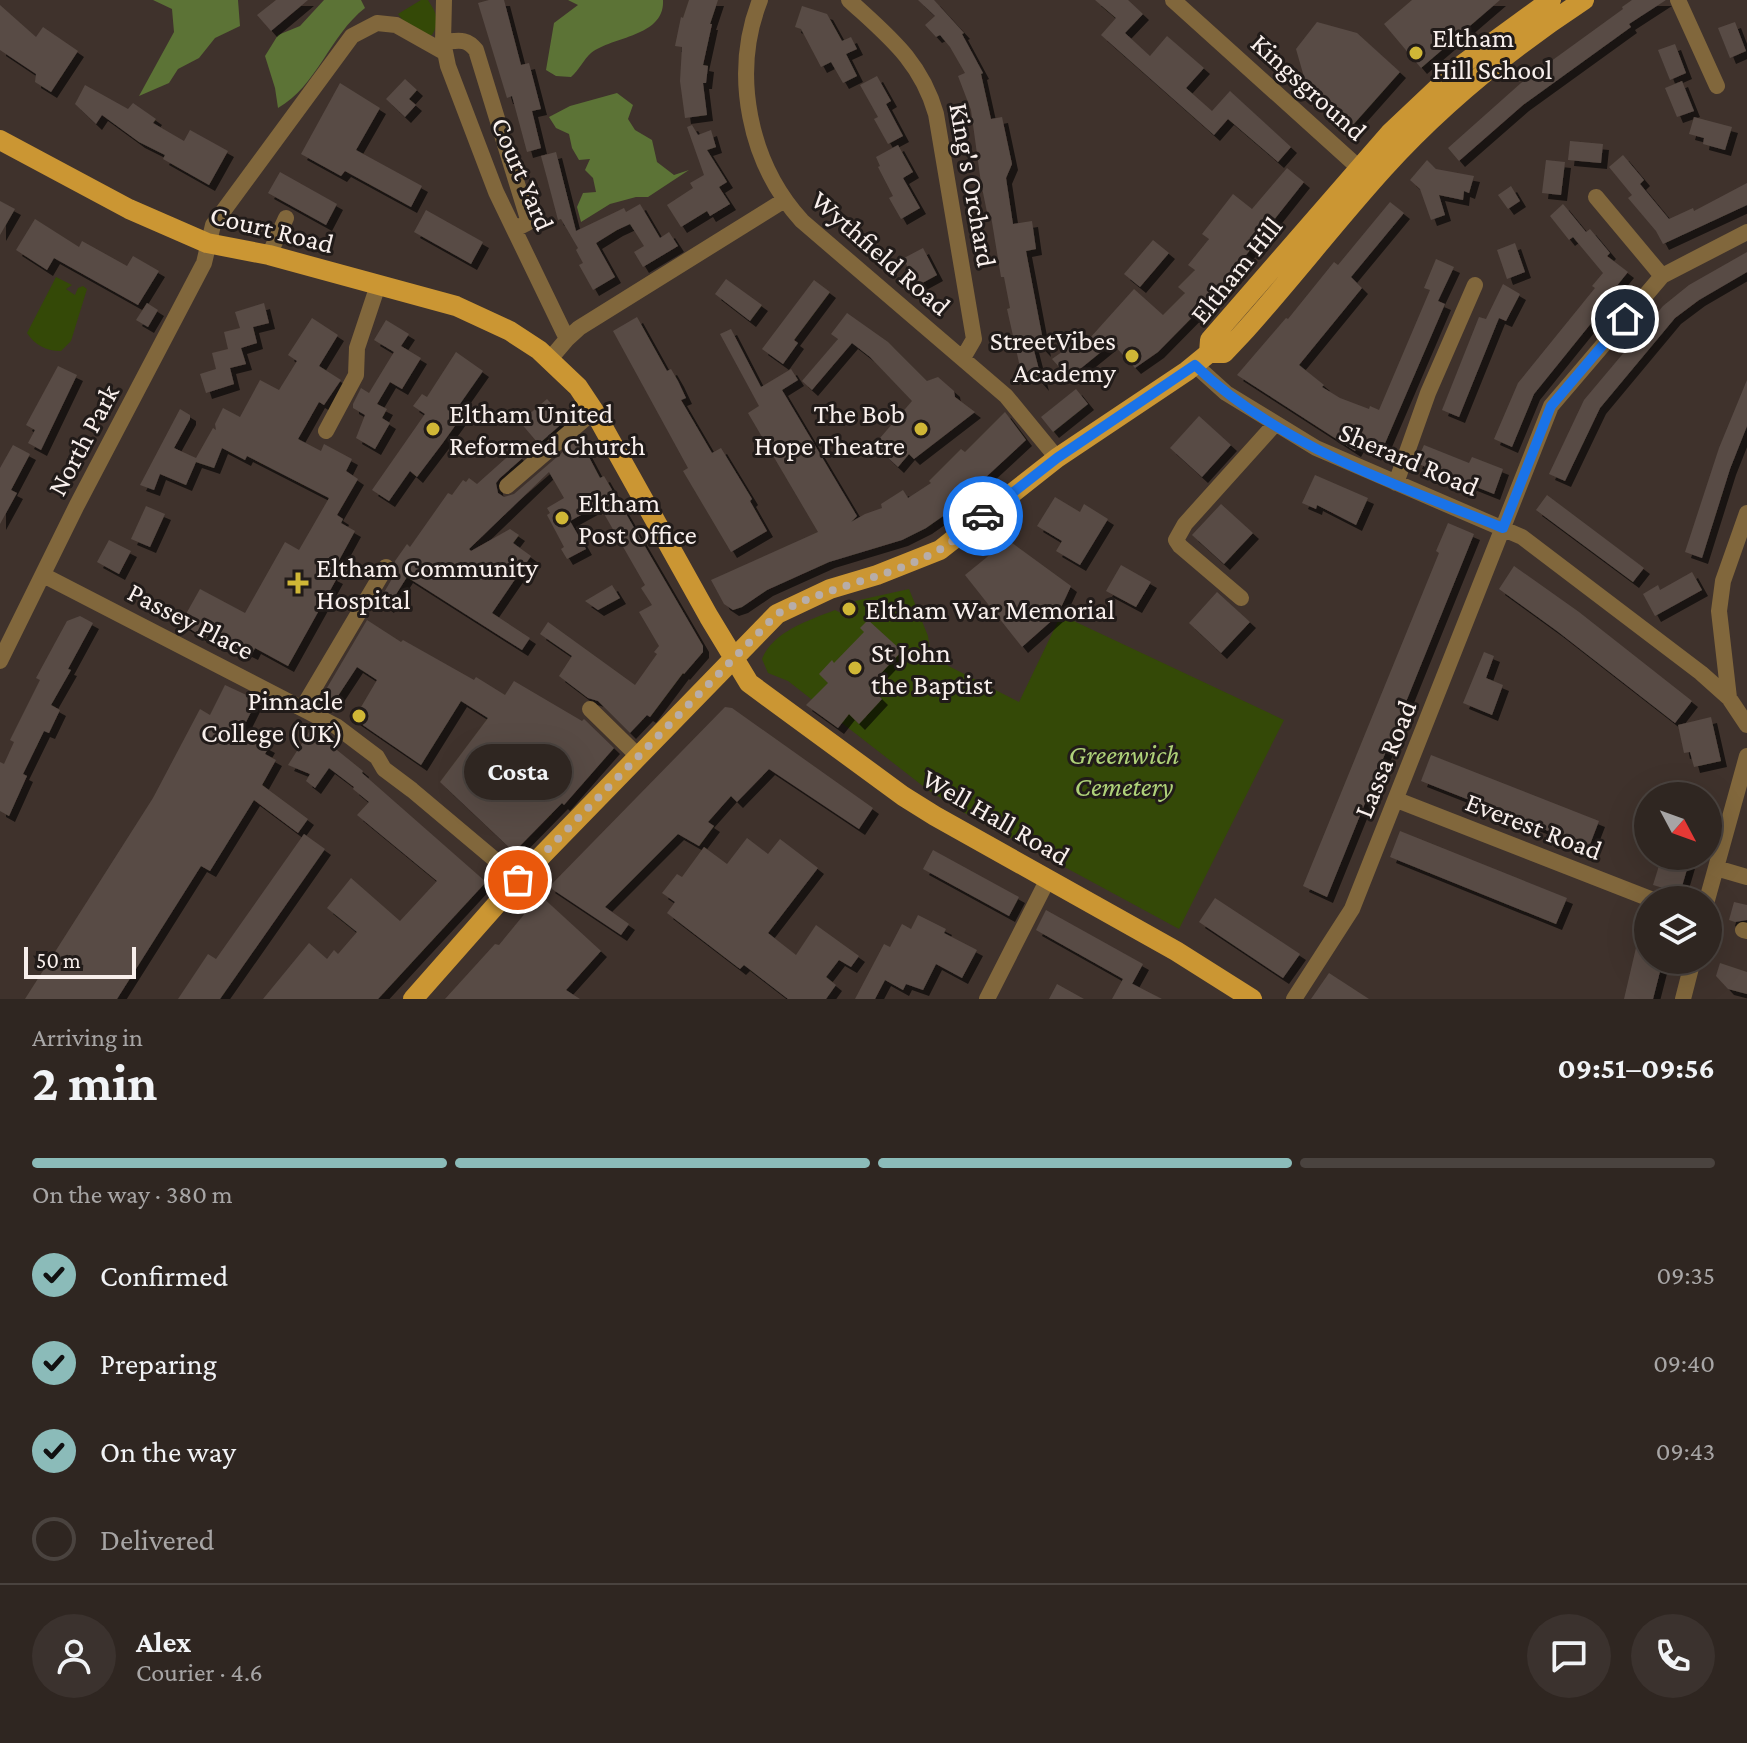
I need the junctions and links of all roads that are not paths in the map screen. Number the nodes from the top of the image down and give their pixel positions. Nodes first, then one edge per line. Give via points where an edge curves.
1 (444, 0) edge
2 (760, 0) edge
3 (849, 0) edge
4 (1173, 0) edge
5 (1551, 0) edge
6 (1584, 0) edge
7 (1678, 0) edge
8 (444, 47) junction
9 (1717, 86) dead end
10 (0, 140) edge
11 (1366, 174) junction
12 (1596, 197) dead end
13 (783, 201) junction
14 (286, 218) dead end
15 (515, 229) junction
16 (1747, 232) edge
17 (207, 243) junction
18 (269, 255) junction
19 (1662, 276) junction
20 (378, 285) junction
21 (1475, 285) dead end
22 (567, 339) junction
23 (545, 354) junction
24 (963, 358) junction
25 (1202, 359) junction
26 (594, 411) junction
27 (1275, 424) junction
28 (326, 431) dead end
29 (1057, 458) junction
30 (1396, 483) junction
31 (507, 486) dead end
32 (1747, 513) edge
33 (1503, 528) junction
34 (386, 567) dead end
35 (43, 575) junction
36 (1241, 598) dead end
37 (734, 658) junction
38 (0, 661) edge
39 (1729, 698) junction
40 (303, 707) junction
41 (590, 709) dead end
42 (1747, 725) edge
43 (1747, 756) edge
44 (639, 757) junction
45 (1397, 800) junction
46 (1722, 846) edge
47 (500, 864) dead end
48 (1722, 870) edge
49 (1747, 877) edge
50 (1048, 879) junction
51 (1634, 893) edge
52 (1689, 974) edge
53 (413, 999) edge
54 (987, 999) edge
55 (1252, 999) edge
56 (1294, 999) edge
57 (1683, 999) edge

1 - 8 street, Court Yard
2 - 13 street via 747,43 747,103
3 - 24 street, King's Orchard via 901,48 929,91 974,339
4 - 11 street, Kingsground
5 - 11 main road, Eltham Hill via 1463,64
6 - 11 main road, Eltham Hill via 1489,67
7 - 9 street
8 - 15 street, Court Yard via 496,192
8 - 15 street, North Park via 463,40 476,50 527,216 527,223
8 - 17 street, North Park via 396,25 377,23 352,36 213,225
10 - 17 main road, Court Road via 129,209
11 - 25 main road, Eltham Hill via 1241,335 1224,353
12 - 19 street
13 - 22 street, Wythfield Road
13 - 24 street, Wythfield Road
14 - 18 street
15 - 22 street, Court Yard
16 - 19 street
17 - 18 main road, Court Road
17 - 35 street, North Park via 204,263
18 - 20 main road, Court Road
19 - 33 street, Lassa Road via 1551,406
20 - 23 main road, Court Road via 456,306
20 - 28 street via 357,348 356,375
21 - 30 street
22 - 23 street
23 - 26 main road
24 - 29 street, Wythfield Road via 1020,410
25 - 27 street, Sherard Road via 1226,393
25 - 29 main road, Eltham Hill
26 - 31 street
26 - 37 main road
27 - 30 street, Sherard Road
27 - 36 street via 1176,540
29 - 37 main road, Eltham Hill via 940,550 795,604 777,614
30 - 33 street, Sherard Road
32 - 39 street via 1723,581 1719,611
33 - 39 street, Sherard Road via 1522,537
33 - 45 street, Lassa Road
34 - 40 street
35 - 38 street, North Park
35 - 40 street, Passey Place
37 - 44 main road, Eltham Hill
37 - 50 main road, Well Hall Road via 749,683 903,796
39 - 42 street, Sherard Road
40 - 47 street, Passey Place via 377,757 389,773
41 - 44 street
43 - 46 street
44 - 53 main road, Eltham Hill via 518,880
45 - 51 street, Everest Road
45 - 56 street, Lassa Road via 1352,909
48 - 49 street
50 - 54 street
50 - 55 main road, Well Hall Road
52 - 57 street

